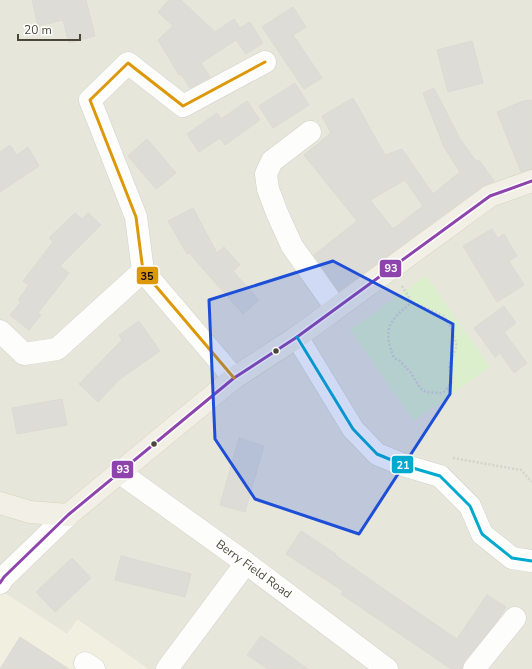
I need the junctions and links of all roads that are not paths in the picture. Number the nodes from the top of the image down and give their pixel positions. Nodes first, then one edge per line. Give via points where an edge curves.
1 (265, 62) dead end
2 (310, 132) dead end
3 (532, 181) edge
4 (143, 271) junction
5 (332, 311) junction
6 (0, 331) edge
7 (297, 337) junction
8 (234, 378) junction
9 (119, 472) junction
10 (0, 503) edge
11 (68, 515) junction
12 (532, 561) edge
13 (246, 563) junction
14 (1, 577) edge
15 (515, 618) dead end
16 (167, 669) edge
17 (387, 669) edge
18 (474, 669) edge

1 - 4 street via 183,106 128,63 90,100 136,217
2 - 5 street via 272,161 266,174 268,189 277,214 292,246
3 - 5 main road via 490,196
4 - 6 street via 57,349 24,354
4 - 8 street
5 - 7 main road
7 - 8 main road
7 - 12 street via 353,429 377,454 440,476 470,506 482,534 512,558
8 - 9 main road
9 - 11 main road
9 - 13 street, Berry Field Road
10 - 11 main road via 30,512
11 - 14 street
13 - 16 street
13 - 17 street, Berry Field Road
15 - 18 street

